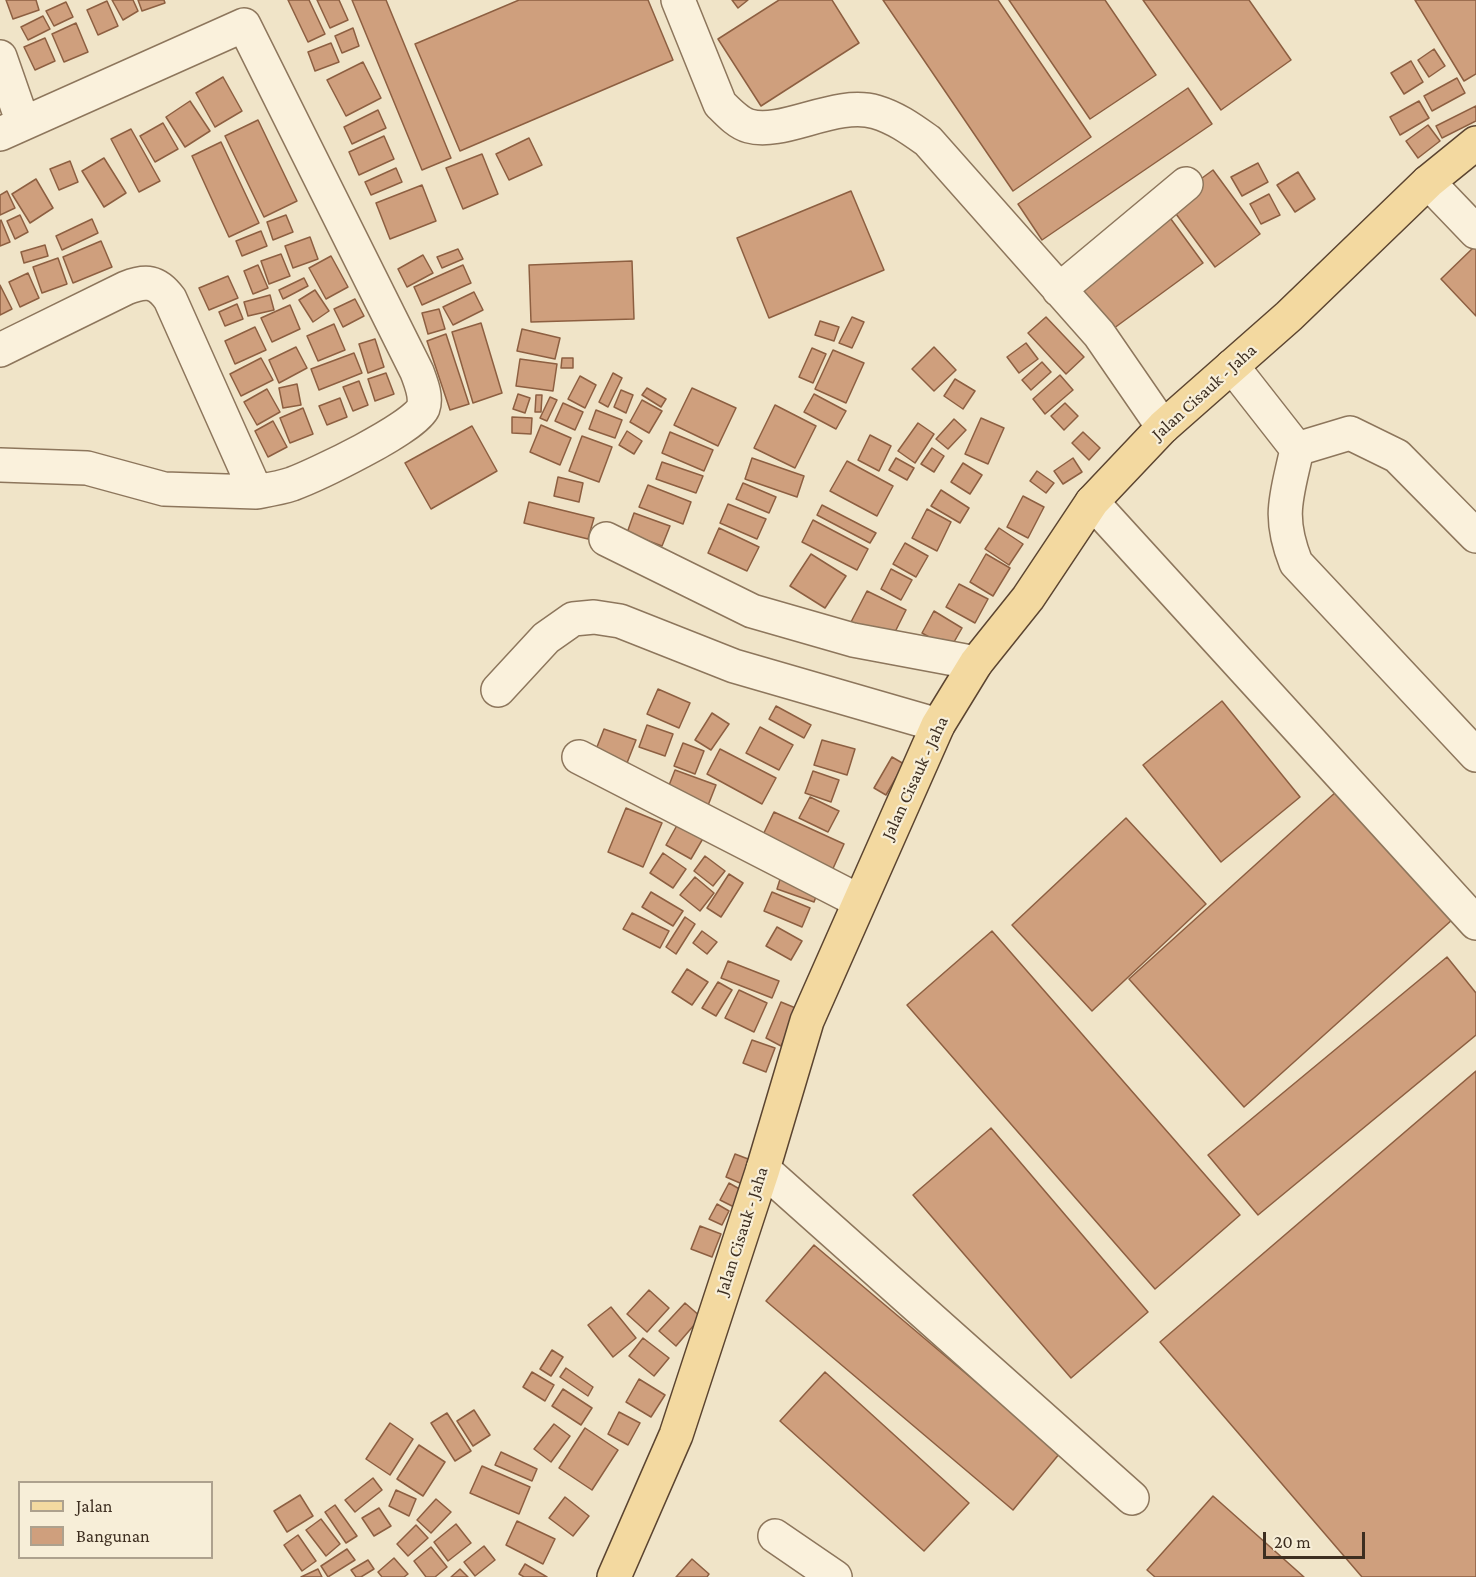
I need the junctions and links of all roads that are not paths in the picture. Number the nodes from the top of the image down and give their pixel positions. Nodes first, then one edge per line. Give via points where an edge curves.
1 (678, 0) edge
2 (239, 12) edge
3 (0, 57) edge
4 (11, 129) edge
5 (1476, 143) edge
6 (1428, 182) junction
7 (1186, 184) dead end
8 (1476, 232) edge
9 (1059, 290) junction
10 (0, 350) edge
11 (1232, 366) junction
12 (1163, 427) junction
13 (1297, 449) junction
14 (0, 465) edge
15 (256, 492) junction
16 (1092, 502) junction
17 (1476, 536) edge
18 (606, 539) dead end
19 (976, 663) junction
20 (498, 690) dead end
21 (938, 725) junction
22 (1476, 755) edge
23 (579, 757) dead end
24 (859, 901) junction
25 (1476, 923) edge
26 (763, 1168) junction
27 (1132, 1498) dead end
28 (775, 1536) dead end
29 (614, 1577) edge
30 (835, 1577) edge

1 - 9 street via 720,104 734,117 749,126 767,127 845,110 874,111 902,122 928,141
2 - 4 street
2 - 15 street via 424,393 423,408 395,432 291,484
3 - 4 street
5 - 6 main road, Jalan Cisauk - Jaha
6 - 8 street
6 - 11 main road, Jalan Cisauk - Jaha
7 - 9 street
9 - 12 street via 1099,334
10 - 15 street via 126,288 141,282 156,284 171,298
11 - 12 main road, Jalan Cisauk - Jaha
11 - 13 street
12 - 16 main road, Jalan Cisauk - Jaha
13 - 17 street via 1350,433 1388,451
13 - 22 street via 1283,514 1296,563
14 - 15 street via 87,468 164,489
16 - 19 main road, Jalan Cisauk - Jaha via 1028,598
16 - 25 street
18 - 19 street via 752,611 854,640
19 - 21 main road, Jalan Cisauk - Jaha
20 - 21 street via 546,638 573,619 594,617 620,621 735,666
21 - 24 main road, Jalan Cisauk - Jaha
23 - 24 street
24 - 26 main road, Jalan Cisauk - Jaha via 807,1021
26 - 27 street
26 - 29 main road, Jalan Cisauk - Jaha via 676,1435
28 - 30 street

